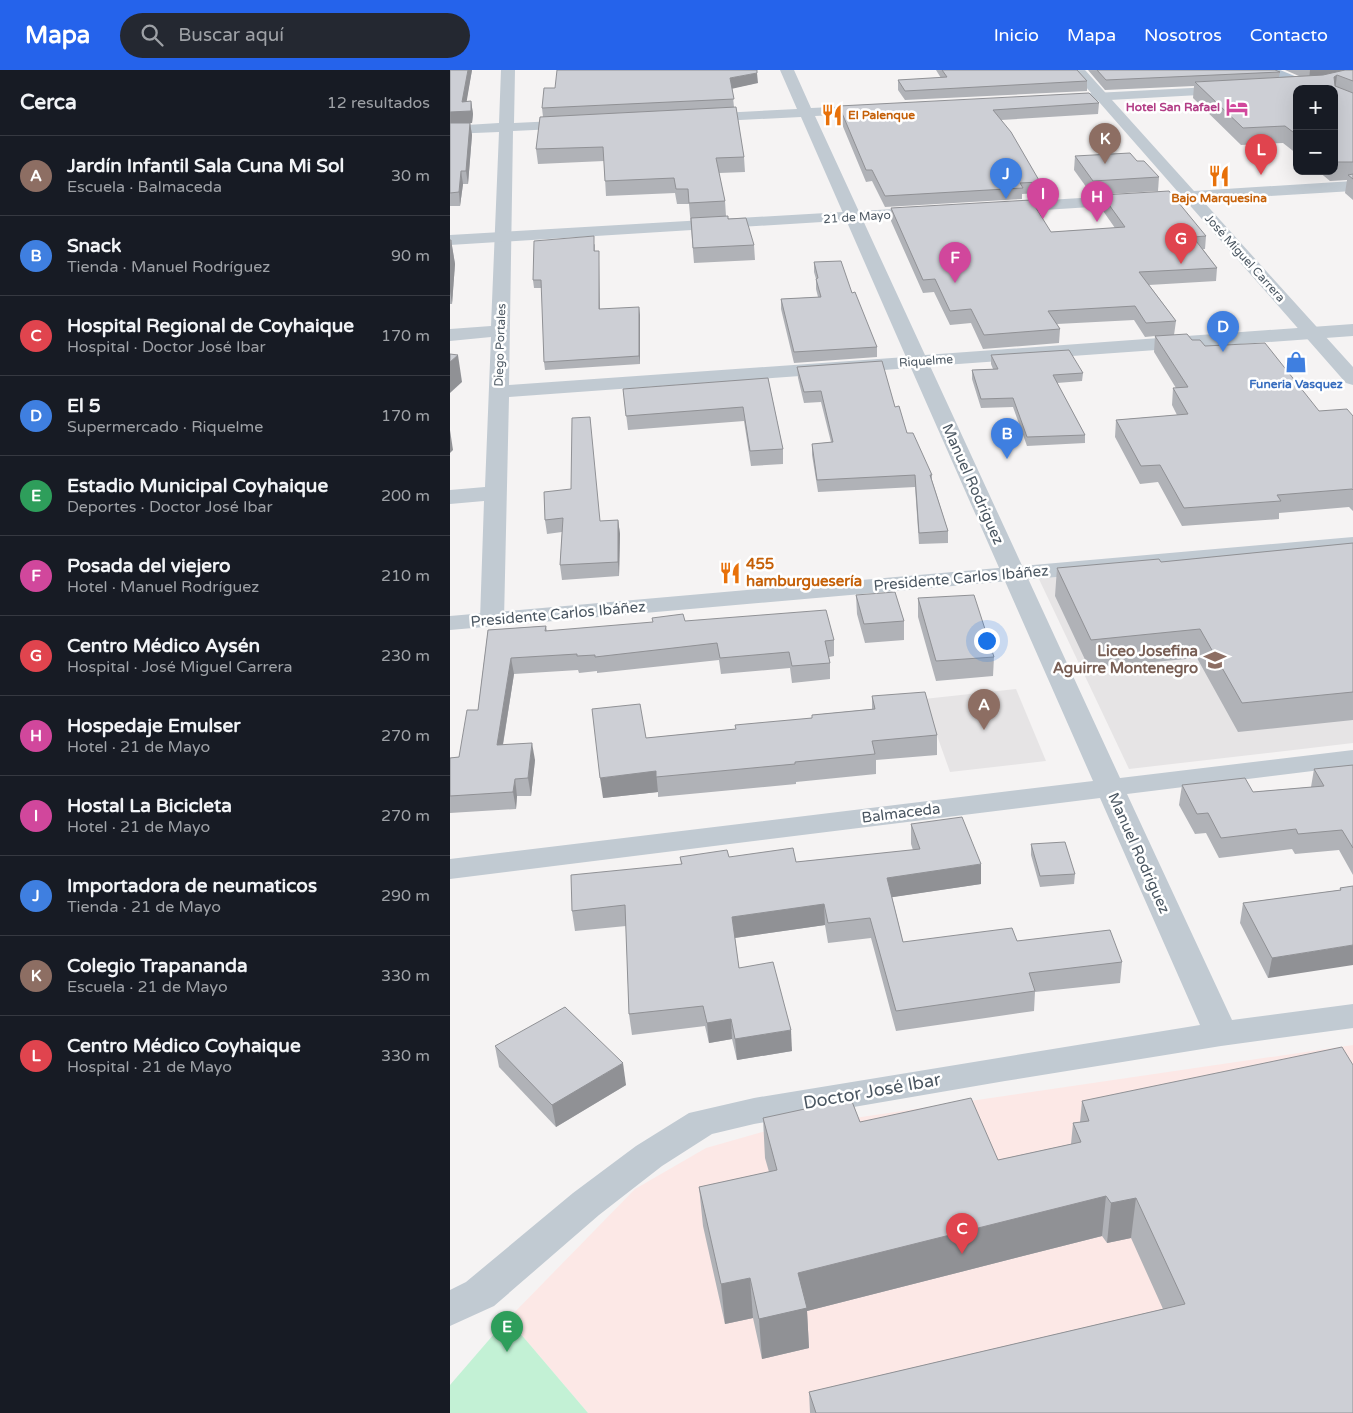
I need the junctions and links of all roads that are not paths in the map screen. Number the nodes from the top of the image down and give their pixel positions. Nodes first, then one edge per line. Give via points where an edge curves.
1 (508, 70) edge
2 (787, 70) edge
3 (1078, 70) edge
4 (1268, 70) edge
5 (1327, 83) edge
6 (1305, 85) edge
7 (1318, 85) edge
8 (1278, 87) edge
9 (1293, 87) edge
10 (1240, 89) edge
11 (1102, 96) junction
12 (1042, 100) edge
13 (894, 108) edge
14 (806, 112) junction
15 (688, 118) edge
16 (590, 123) edge
17 (506, 127) junction
18 (450, 130) edge
19 (1353, 186) edge
20 (1190, 196) junction
21 (979, 209) edge
22 (940, 211) edge
23 (853, 217) junction
24 (503, 237) junction
25 (450, 240) edge
26 (1353, 330) edge
27 (500, 331) junction
28 (1312, 333) junction
29 (450, 335) edge
30 (918, 362) junction
31 (1353, 379) edge
32 (498, 392) junction
33 (496, 493) junction
34 (450, 497) edge
35 (1353, 544) edge
36 (1013, 574) junction
37 (492, 620) junction
38 (450, 624) edge
39 (1353, 758) edge
40 (1110, 788) junction
41 (450, 869) edge
42 (1353, 1016) edge
43 (1221, 1034) junction
44 (450, 1309) edge

1 - 17 street, Diego Portales
2 - 14 street, Manuel Rodríguez
3 - 11 street, José Miguel Carrera
4 - 6 main road
5 - 7 street
8 - 9 street
10 - 11 street
11 - 12 street
11 - 20 street, José Miguel Carrera
13 - 14 street
14 - 15 street
14 - 23 street, Manuel Rodríguez
16 - 17 street
17 - 18 street
17 - 24 street, Diego Portales
19 - 20 street
20 - 21 street
20 - 28 street, José Miguel Carrera
22 - 23 street, 21 de Mayo
23 - 24 street, 21 de Mayo
23 - 30 street, Manuel Rodríguez
24 - 25 street, 21 de Mayo
24 - 27 street, Diego Portales
26 - 28 street, Riquelme
27 - 29 street
27 - 32 street, Diego Portales
28 - 30 street, Riquelme
28 - 31 street, José Miguel Carrera
30 - 32 street, Riquelme
30 - 36 street, Manuel Rodríguez
32 - 33 street, Diego Portales
33 - 34 street
33 - 37 street, Diego Portales
35 - 36 street, Presidente Carlos Ibáñez
36 - 37 street, Presidente Carlos Ibáñez
36 - 40 street, Manuel Rodríguez
37 - 38 street, Presidente Carlos Ibáñez
39 - 40 street, Balmaceda
40 - 41 street, Balmaceda
40 - 43 street, Manuel Rodríguez
42 - 43 street, Doctor José Ibar
43 - 44 street, Doctor José Ibar via 754,1111 702,1123 649,1156 594,1198 480,1294

